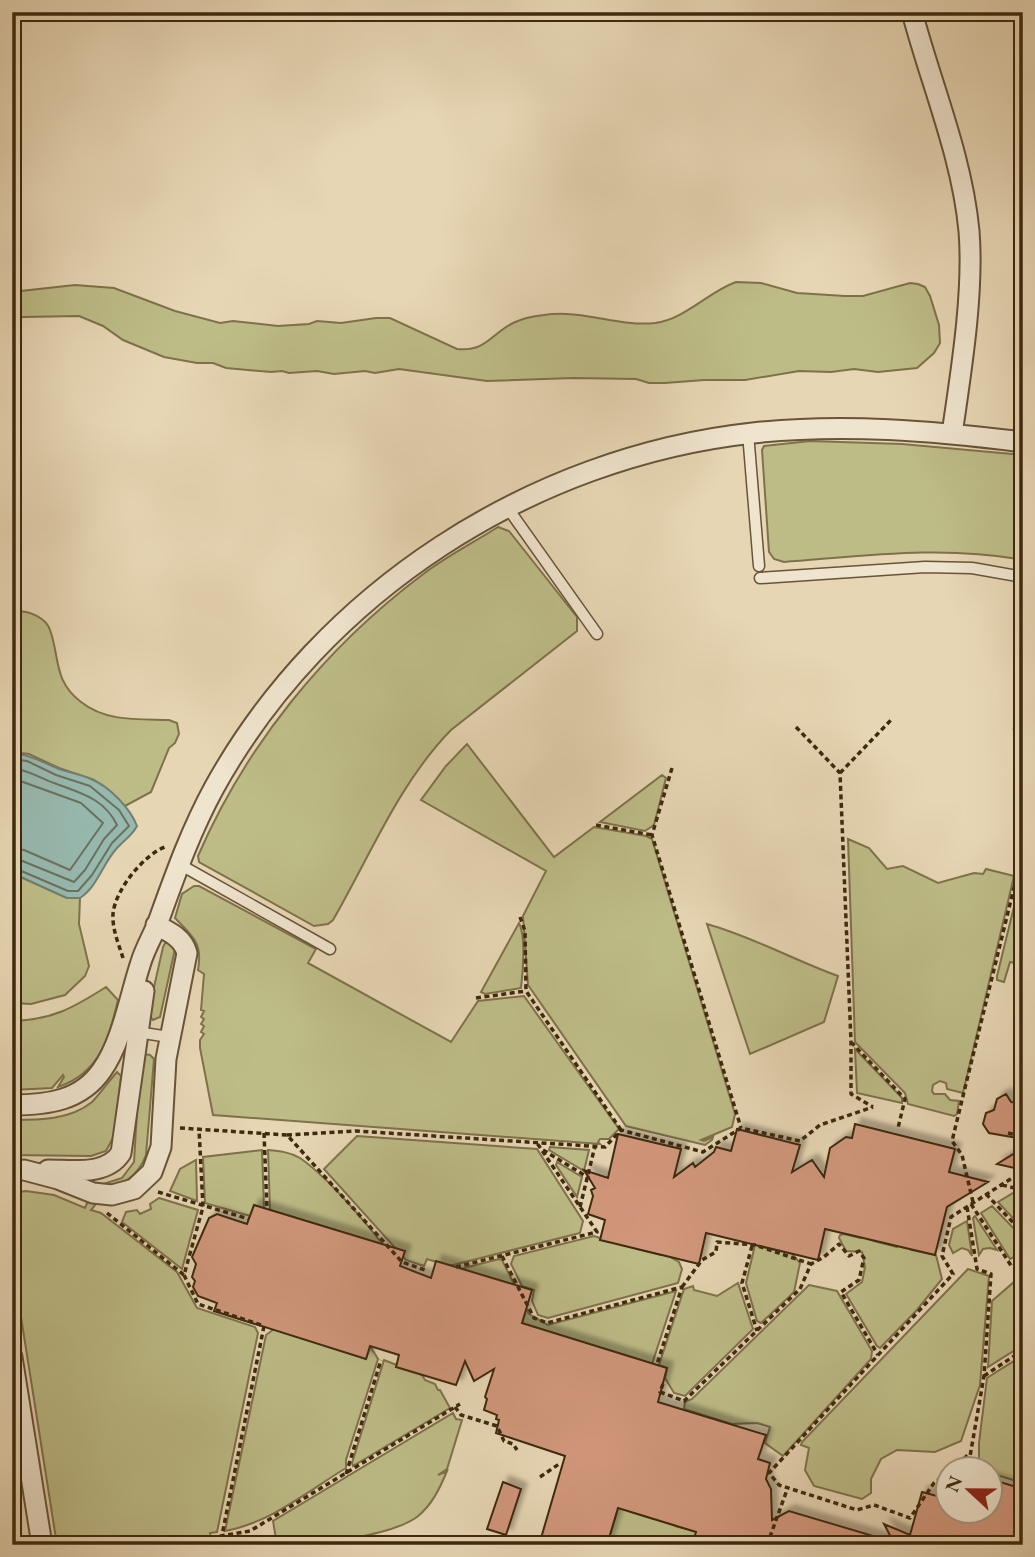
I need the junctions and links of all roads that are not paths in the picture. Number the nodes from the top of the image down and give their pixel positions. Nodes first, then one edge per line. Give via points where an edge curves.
1 (912, 12) edge
2 (748, 433) junction
3 (952, 434) junction
4 (1023, 442) edge
5 (507, 508) junction
6 (759, 566) dead end
7 (1023, 577) edge
8 (760, 578) dead end
9 (597, 634) dead end
10 (178, 864) junction
11 (156, 925) junction
12 (330, 949) dead end
13 (128, 1030) junction
14 (169, 1037) junction
15 (12, 1105) edge
16 (18, 1170) edge
17 (12, 1357) edge
18 (41, 1545) edge

1 - 3 street via 958,171 969,230 968,293
2 - 3 street via 836,429
2 - 5 street via 628,458
2 - 6 lane
3 - 4 street
5 - 9 lane
5 - 10 street via 415,563 316,650 244,739
7 - 8 lane via 972,568 925,567
10 - 11 street
10 - 12 lane
11 - 13 street
11 - 13 street via 133,990
11 - 14 street via 177,936 187,953
13 - 14 lane
13 - 15 street via 84,1089 57,1102
13 - 16 street via 123,1146 117,1159 97,1169
14 - 16 street via 161,1147 147,1179 127,1192 103,1195
17 - 18 street

